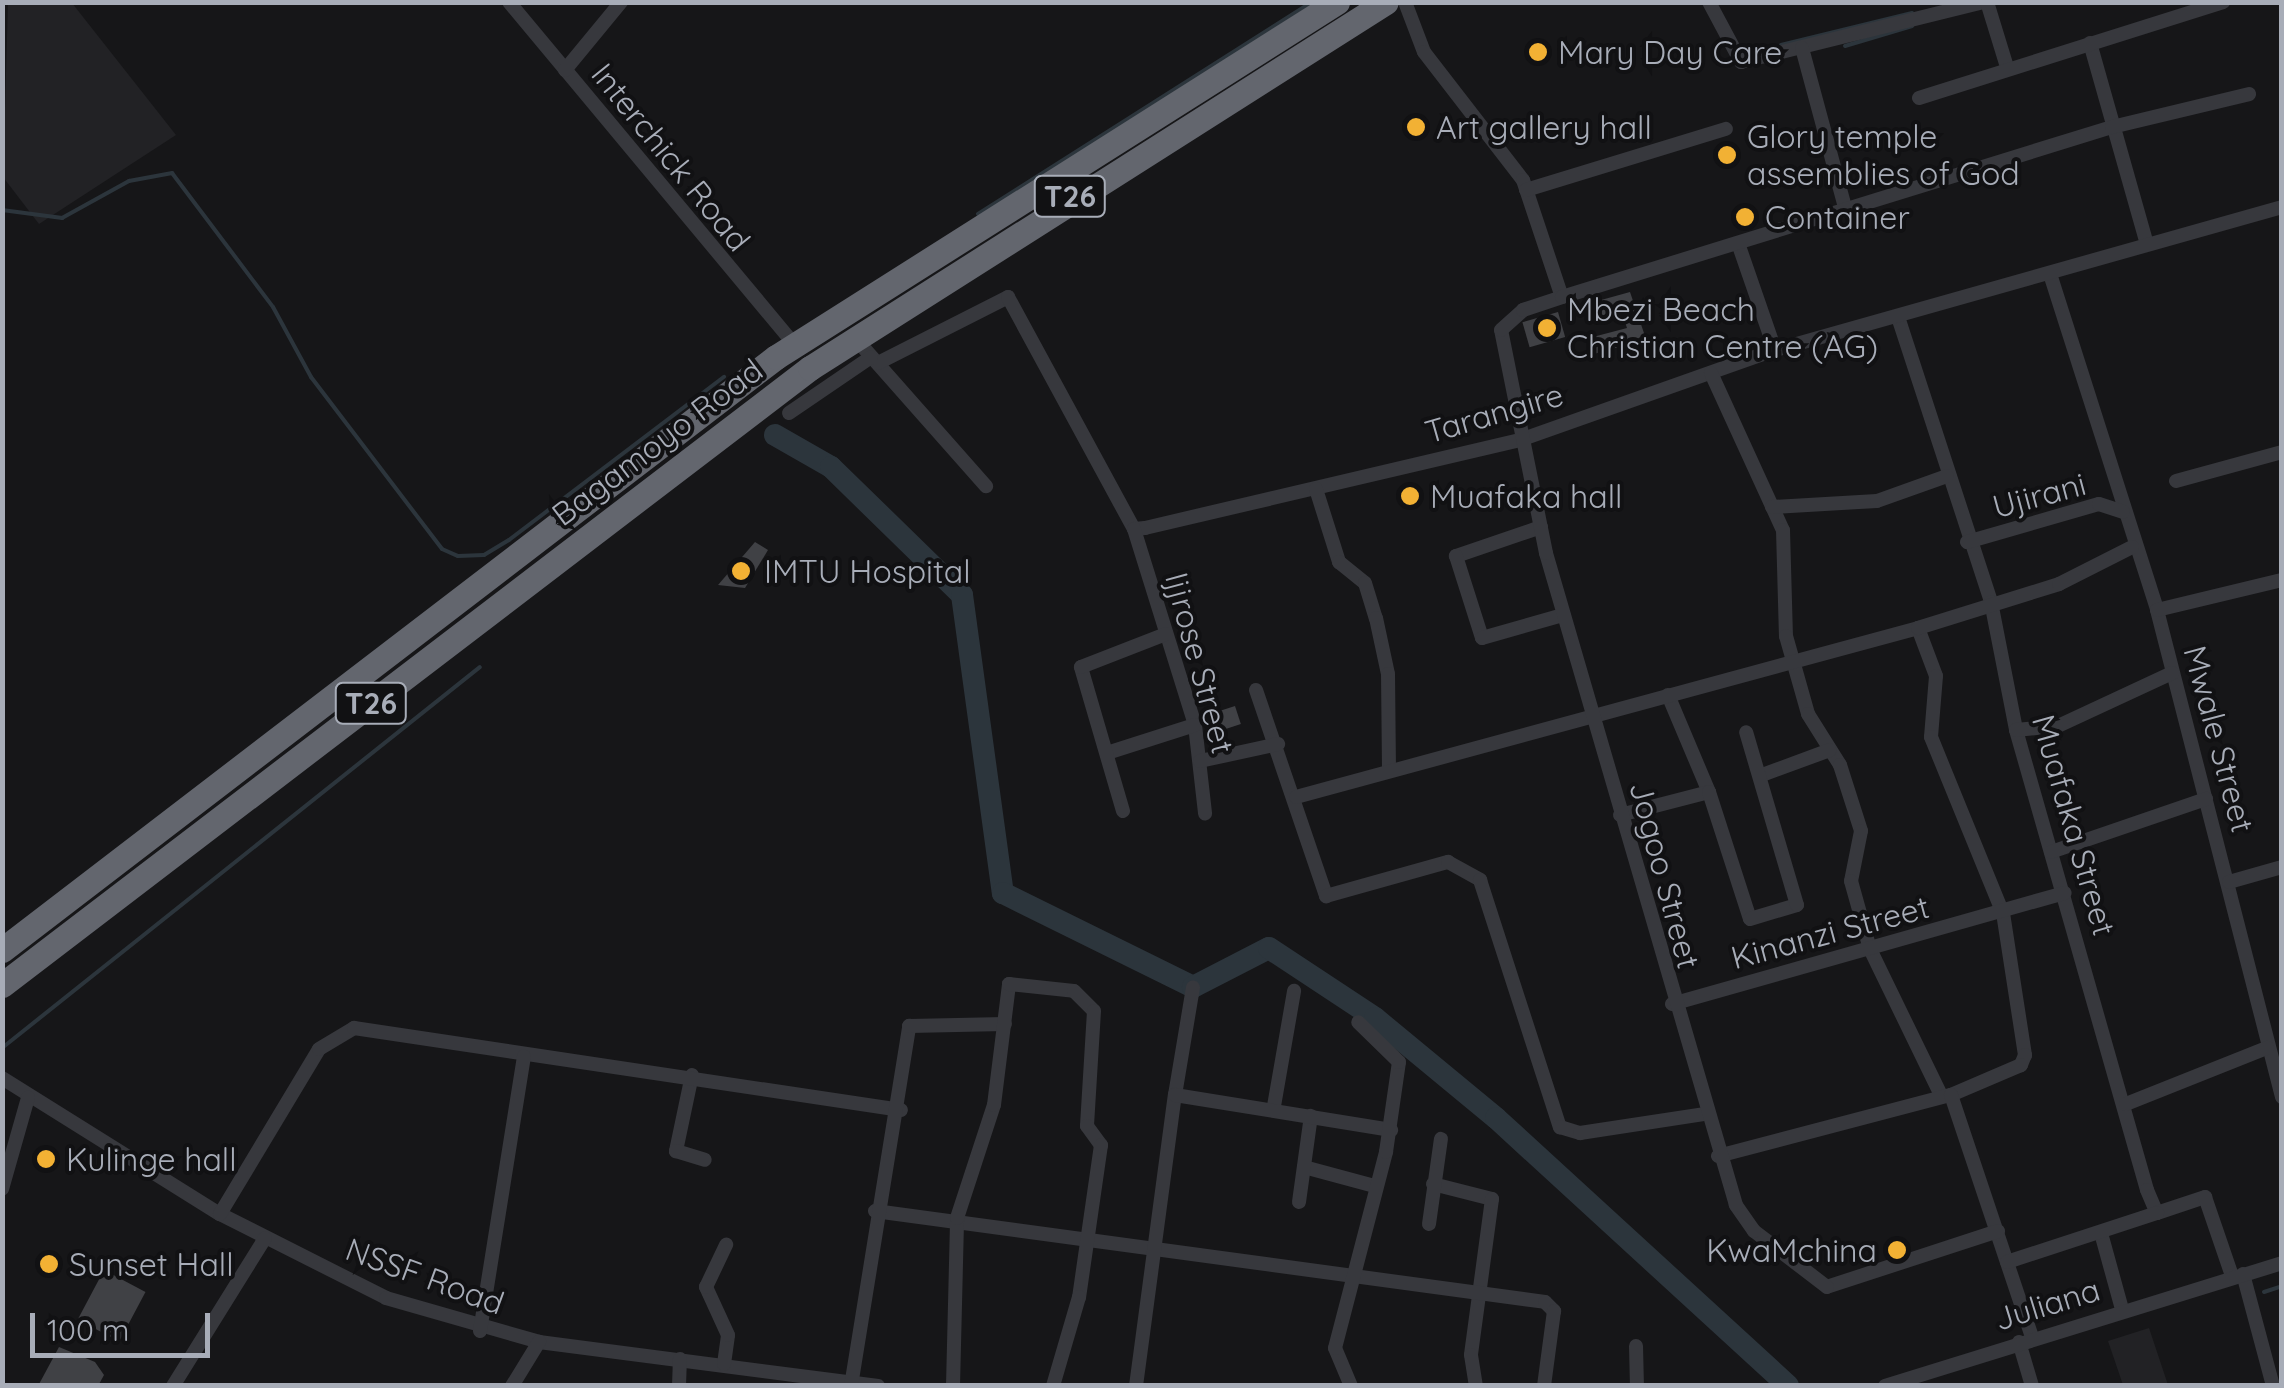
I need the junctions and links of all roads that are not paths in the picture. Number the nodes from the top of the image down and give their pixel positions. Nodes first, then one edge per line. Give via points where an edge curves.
1 (509, 2) edge
2 (620, 2) edge
3 (1337, 2) edge
4 (1386, 2) edge
5 (1406, 2) edge
6 (1710, 2) edge
7 (1985, 2) edge
8 (2223, 2) edge
9 (2090, 43) junction
10 (1802, 48) junction
11 (2007, 67) junction
12 (565, 70) junction
13 (2249, 94) dead end
14 (1919, 98) dead end
15 (2112, 127) junction
16 (1726, 128) dead end
17 (1526, 190) junction
18 (2282, 206) edge
19 (1846, 210) junction
20 (2146, 241) junction
21 (1739, 246) junction
22 (2051, 277) junction
23 (1562, 297) junction
24 (1900, 320) junction
25 (794, 344) junction
26 (1775, 350) junction
27 (868, 353) junction
28 (1712, 373) junction
29 (789, 413) dead end
30 (1523, 439) junction
31 (2282, 452) edge
32 (1947, 476) junction
33 (2176, 482) dead end
34 (986, 486) dead end
35 (1316, 490) junction
36 (1772, 507) junction
37 (2123, 512) junction
38 (1540, 526) junction
39 (1134, 529) junction
40 (1966, 542) junction
41 (2132, 547) junction
42 (2282, 580) edge
43 (1991, 602) junction
44 (2157, 610) junction
45 (1563, 615) junction
46 (1918, 628) junction
47 (1166, 634) junction
48 (1792, 662) junction
49 (2172, 673) junction
50 (1256, 690) dead end
51 (1668, 695) junction
52 (1592, 715) junction
53 (1196, 725) junction
54 (2016, 730) junction
55 (1746, 732) dead end
56 (1278, 744) junction
57 (1830, 750) junction
58 (1107, 752) junction
59 (1200, 761) junction
60 (1389, 771) junction
61 (1762, 775) junction
62 (1708, 792) junction
63 (1296, 797) junction
64 (2206, 799) junction
65 (1123, 811) dead end
66 (1205, 813) dead end
67 (1620, 815) junction
68 (2052, 852) junction
69 (2282, 867) edge
70 (2229, 882) junction
71 (2065, 894) junction
72 (2003, 913) junction
73 (2, 950) edge
74 (1870, 950) junction
75 (2, 985) edge
76 (1193, 987) dead end
77 (1294, 990) dead end
78 (1672, 1004) junction
79 (1358, 1022) dead end
80 (1004, 1024) junction
81 (2267, 1048) junction
82 (524, 1056) junction
83 (692, 1075) junction
84 (2, 1078) edge
85 (1945, 1094) junction
86 (1175, 1095) junction
87 (28, 1098) junction
88 (2282, 1098) edge
89 (2126, 1104) junction
90 (1274, 1106) junction
91 (902, 1110) junction
92 (1704, 1114) junction
93 (1311, 1116) junction
94 (1390, 1130) junction
95 (1440, 1139) dead end
96 (1718, 1156) junction
97 (705, 1160) dead end
98 (1304, 1167) junction
99 (1433, 1184) junction
100 (1375, 1186) junction
101 (2, 1189) edge
102 (1300, 1202) dead end
103 (875, 1212) junction
104 (2158, 1213) junction
105 (220, 1214) junction
106 (957, 1218) junction
107 (1428, 1224) dead end
108 (1998, 1231) junction
109 (2101, 1233) junction
110 (1088, 1236) junction
111 (265, 1238) junction
112 (1154, 1244) junction
113 (726, 1245) dead end
114 (2007, 1262) junction
115 (2282, 1263) edge
116 (1350, 1274) junction
117 (2234, 1276) junction
118 (1481, 1293) junction
119 (2122, 1310) junction
120 (480, 1331) junction
121 (2025, 1340) junction
122 (539, 1342) junction
123 (1636, 1346) dead end
124 (680, 1359) junction
125 (724, 1364) junction
126 (177, 1384) edge
127 (851, 1385) edge
128 (512, 1386) edge
129 (679, 1386) edge
130 (878, 1386) edge
131 (954, 1386) edge
132 (1053, 1386) edge
133 (1136, 1386) edge
134 (1351, 1386) edge
135 (1476, 1386) edge
136 (1544, 1386) edge
137 (1638, 1386) edge
138 (1885, 1386) edge
139 (2032, 1386) edge
140 (2273, 1386) edge

1 - 12 street, Interchick Road
2 - 12 street
3 - 25 highway, Bagamoyo Road / T26
4 - 27 highway, Bagamoyo Road / T26
5 - 17 street via 1424,52
6 - 10 street via 1734,60
7 - 10 street
7 - 11 street
8 - 9 street
9 - 11 street
9 - 15 street
10 - 19 street
11 - 14 street
12 - 25 street, Interchick Road
13 - 15 street
15 - 19 street
15 - 20 street
16 - 17 street
17 - 23 street
18 - 20 street, Tarangire
19 - 21 street
20 - 22 street, Tarangire
21 - 23 street
21 - 26 street
22 - 24 street, Tarangire
22 - 37 street, Mwale Street
23 - 30 street, Jogoo Street via 1501,330
24 - 26 street, Tarangire
24 - 32 street, Muafaka Street
25 - 73 highway, Bagamoyo Road / T26
26 - 28 street, Tarangire
27 - 29 street
27 - 34 street
27 - 39 street via 964,325 997,298 1015,302
27 - 75 highway, Bagamoyo Road / T26 via 739,419
28 - 30 street, Tarangire
28 - 36 street
30 - 35 street, Tarangire
30 - 38 street, Jogoo Street
31 - 33 street
32 - 36 street via 1877,501
32 - 40 street, Muafaka Street
35 - 39 street, Tarangire
35 - 60 street via 1340,562 1365,583 1376,618 1388,674
36 - 48 street via 1786,543 1781,578
37 - 40 street, Ujirani via 2099,504
37 - 41 street, Mwale Street
38 - 45 street, Jogoo Street
38 - 45 street via 1456,556 1482,638
39 - 47 street, Ijjrose Street
40 - 43 street, Muafaka Street
41 - 43 street via 2060,584
41 - 44 street, Mwale Street
42 - 44 street
43 - 46 street
43 - 54 street, Muafaka Street
44 - 49 street, Mwale Street
45 - 52 street, Jogoo Street
46 - 48 street
46 - 72 street via 1936,676 1931,737
47 - 53 street, Ijjrose Street
47 - 58 street via 1081,668
48 - 51 street
48 - 57 street
49 - 54 street via 2070,721
49 - 64 street, Mwale Street
50 - 56 street
51 - 52 street
51 - 62 street
52 - 60 street
52 - 67 street, Jogoo Street
53 - 58 street
53 - 59 street, Ijjrose Street
54 - 68 street, Muafaka Street
55 - 61 street
56 - 59 street
56 - 63 street
57 - 61 street
57 - 74 street via 1861,831 1851,881
58 - 65 street
59 - 66 street, Ijjrose Street
60 - 63 street
61 - 62 street via 1799,900 1757,920 1748,916
62 - 67 street
63 - 92 street via 1326,896 1448,862 1480,880 1563,1130
64 - 68 street
64 - 70 street, Mwale Street
67 - 78 street, Jogoo Street
68 - 71 street, Muafaka Street
69 - 70 street
70 - 81 street, Mwale Street
71 - 72 street, Kinanzi Street
71 - 89 street, Muafaka Street
72 - 74 street, Kinanzi Street
72 - 85 street via 2024,1061
74 - 78 street, Kinanzi Street
74 - 85 street
76 - 86 street
77 - 90 street
78 - 92 street, Jogoo Street
79 - 94 street via 1399,1062
80 - 91 street via 912,1022
80 - 106 street via 994,1105
80 - 110 street via 1001,992 1009,984 1074,991 1094,1011 1087,1126 1101,1145
81 - 88 street, Mwale Street
81 - 89 street
82 - 83 street
82 - 105 street via 378,1028 338,1034 295,1083
82 - 120 street
83 - 91 street
83 - 97 street via 676,1151
84 - 87 street, NSSF Road
85 - 96 street
85 - 108 street
86 - 90 street
86 - 112 street
87 - 101 street
87 - 105 street, NSSF Road
89 - 104 street, Muafaka Street
90 - 93 street
91 - 103 street
92 - 96 street, Jogoo Street
93 - 94 street
93 - 98 street
94 - 100 street
95 - 99 street
96 - 108 street, Jogoo Street via 1744,1220 1827,1287
98 - 100 street
98 - 102 street
99 - 107 street
99 - 118 street via 1492,1200
100 - 116 street
103 - 106 street
103 - 127 street
104 - 109 street
104 - 117 street via 2205,1197
105 - 111 street, NSSF Road
106 - 110 street
106 - 131 street
108 - 114 street
109 - 114 street
109 - 119 street
110 - 112 street
110 - 132 street
111 - 120 street, NSSF Road via 386,1298
111 - 126 street
112 - 116 street
112 - 133 street
113 - 125 street via 706,1288 725,1321
114 - 121 street
115 - 117 street, Juliana
116 - 118 street
116 - 134 street via 1335,1357
117 - 119 street, Juliana
117 - 140 street
118 - 135 street
118 - 136 street via 1552,1305
119 - 121 street, Juliana
120 - 122 street, NSSF Road
121 - 138 street, Juliana
121 - 139 street
122 - 124 street, NSSF Road
122 - 128 street
123 - 137 street
124 - 125 street, NSSF Road
124 - 129 street
125 - 127 street, NSSF Road
127 - 130 street, NSSF Road

